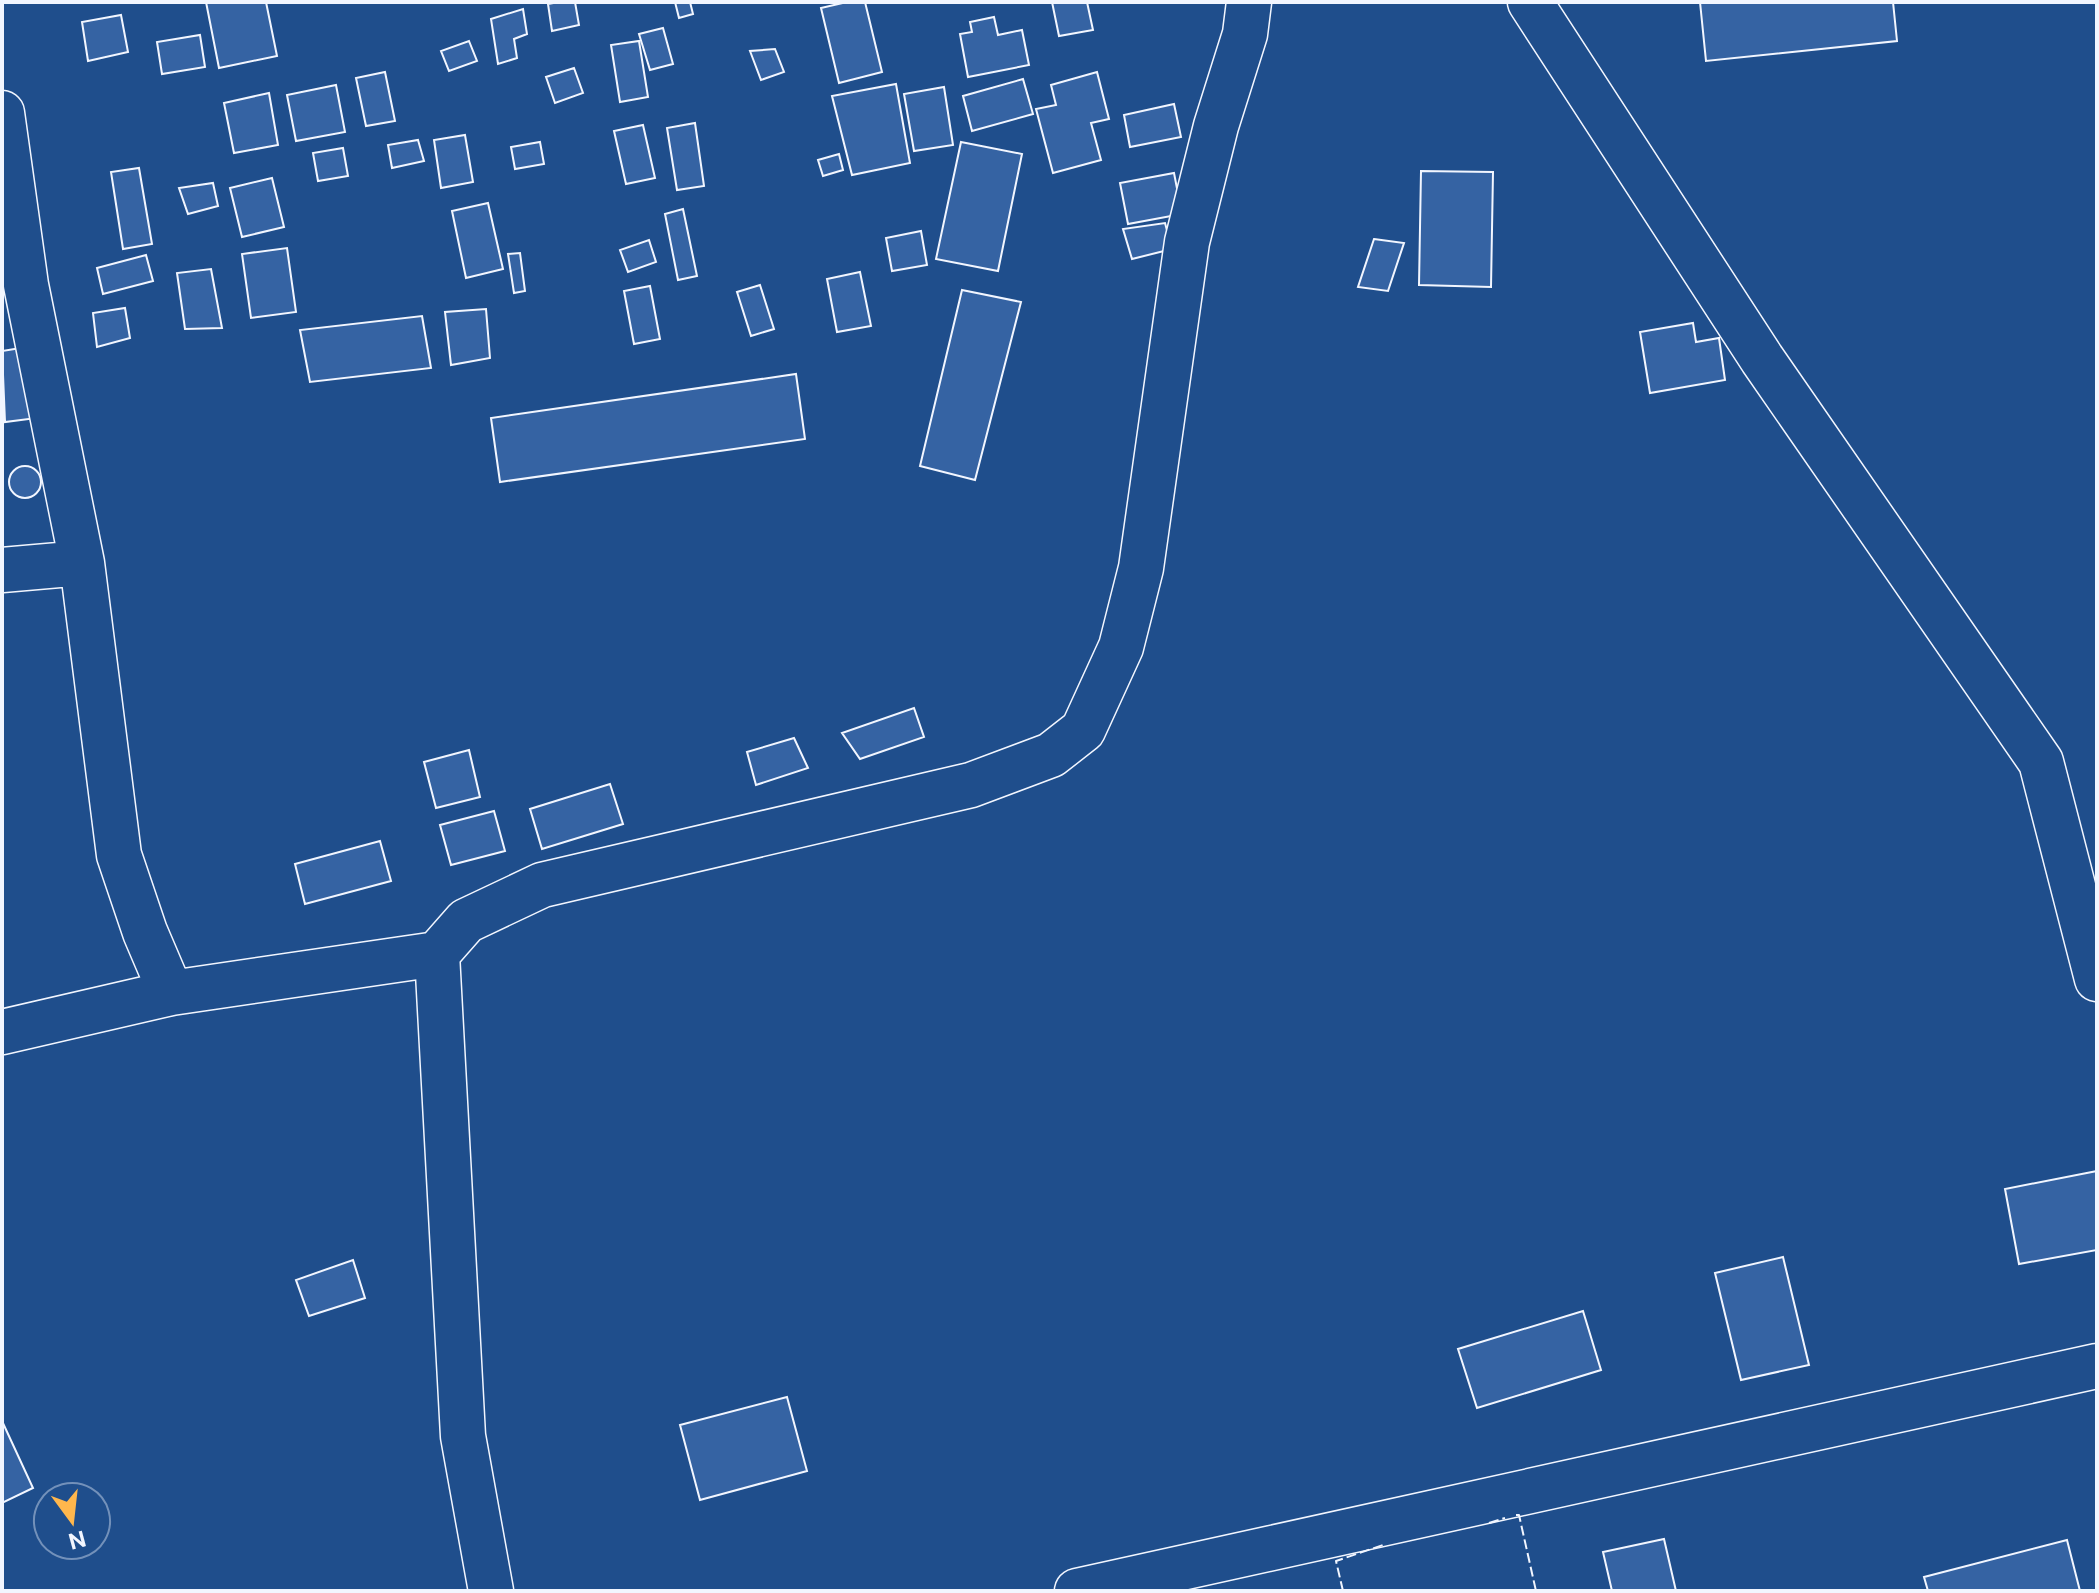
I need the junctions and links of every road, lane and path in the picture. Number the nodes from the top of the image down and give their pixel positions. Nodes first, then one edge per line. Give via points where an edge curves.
1 (1249, 2) edge
2 (1530, 2) edge
3 (2, 113) edge
4 (82, 563) junction
5 (2, 570) edge
6 (437, 954) junction
7 (2097, 979) edge
8 (171, 993) junction
9 (2, 1032) edge
10 (2097, 1366) edge
11 (491, 1591) edge
12 (1077, 1591) edge

1 - 6 street via 1245,34 1187,242 1141,568 1121,647 1083,730 1051,755 971,785 542,885 466,921
2 - 7 street via 1762,359 2041,762
3 - 4 street via 26,285
4 - 5 street
4 - 8 street via 119,855
6 - 8 street
6 - 11 street via 463,1436
8 - 9 street
10 - 12 street

